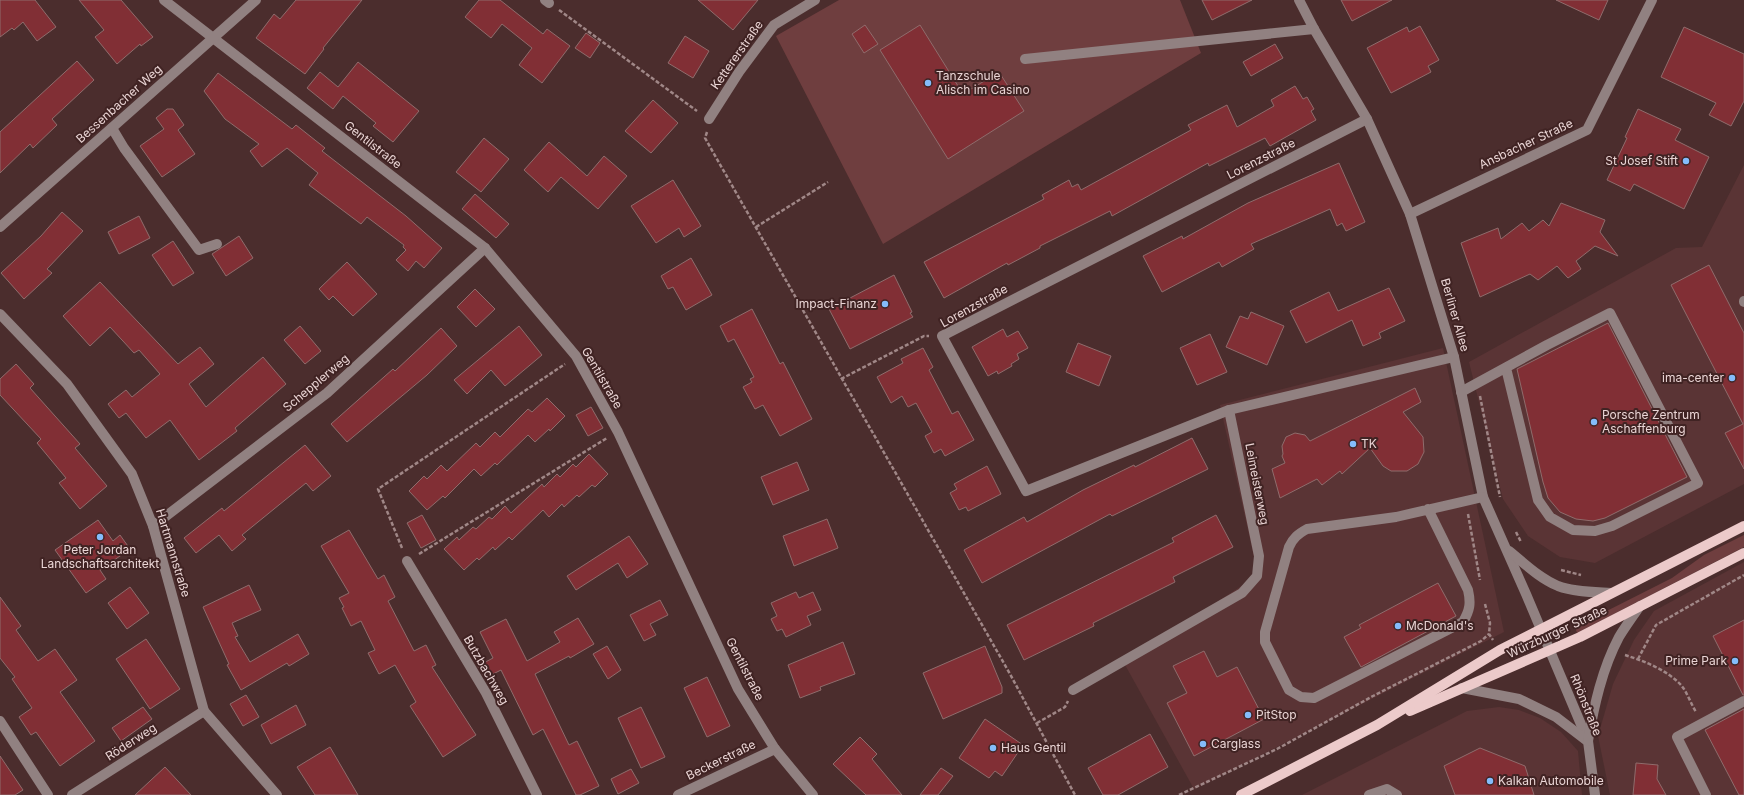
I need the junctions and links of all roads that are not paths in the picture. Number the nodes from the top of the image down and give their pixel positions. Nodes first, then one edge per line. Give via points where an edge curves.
1 (164, 0) edge
2 (256, 0) edge
3 (815, 0) edge
4 (1299, 0) edge
5 (1652, 0) edge
6 (1314, 29) junction
7 (212, 38) junction
8 (1025, 59) dead end
9 (1367, 119) junction
10 (709, 120) road end
11 (112, 128) junction
12 (1410, 214) junction
13 (0, 227) edge
14 (217, 244) dead end
15 (485, 248) junction
16 (0, 314) edge
17 (1454, 357) junction
18 (1506, 368) junction
19 (1461, 392) junction
20 (1229, 410) junction
21 (1483, 497) junction
22 (1428, 509) junction
23 (153, 526) junction
24 (1744, 526) edge
25 (1508, 550) junction
26 (1744, 553) edge
27 (407, 561) road end
28 (1611, 593) junction
29 (1640, 606) junction
30 (1540, 628) junction
31 (1550, 651) junction
32 (1462, 688) junction
33 (1073, 690) road end
34 (1744, 701) edge
35 (204, 711) junction
36 (0, 721) edge
37 (1377, 725) junction
38 (1588, 741) junction
39 (775, 748) junction
40 (48, 795) edge
41 (72, 795) edge
42 (277, 795) edge
43 (537, 795) edge
44 (678, 795) edge
45 (812, 795) edge
46 (1240, 795) edge
47 (1369, 795) edge
48 (1397, 795) edge
49 (1595, 795) edge
50 (1706, 795) edge

1 - 7 street, Gentilstraße
2 - 7 street, Bessenbacher Weg
3 - 10 street, Kettererstraße via 774,25 739,72
4 - 6 street, Berliner Allee
5 - 12 street, Ansbacher Straße via 1587,130
6 - 8 street
6 - 9 street, Berliner Allee
7 - 11 street, Bessenbacher Weg
7 - 15 street, Gentilstraße
9 - 12 street, Berliner Allee
9 - 20 street, Lorenzstraße via 942,336 1026,491
11 - 13 street, Bessenbacher Weg
11 - 14 street via 199,250
12 - 17 street, Berliner Allee
15 - 23 street, Schepplerweg via 327,393
15 - 39 street, Gentilstraße via 576,356 618,432 738,689
16 - 23 street, Hartmannstraße via 67,384 132,474
17 - 19 street, Berliner Allee
17 - 20 street
18 - 18 street via 1610,313 1698,483 1612,526 1595,531 1573,530 1550,517 1538,500
18 - 19 street
19 - 21 street, Berliner Allee
20 - 33 street, Leimeisterweg via 1259,556 1257,576 1242,593
21 - 22 street
21 - 25 street, Berliner Allee
22 - 22 street via 1468,590 1471,603 1463,622 1332,691 1314,698 1300,697 1289,690 1265,642 1265,632 1292,540 1307,529 1396,517
23 - 35 street, Hartmannstraße
24 - 28 main road, Würzburger Straße
25 - 28 street, Würzburger Straße via 1544,579 1558,586
25 - 30 street, Berliner Allee
26 - 29 main road, Würzburger Straße
27 - 43 street, Butzbachweg via 486,694
28 - 30 main road, Würzburger Straße
29 - 31 main road, Würzburger Straße
29 - 38 street via 1619,638 1596,701
30 - 31 street, Berliner Allee
30 - 37 main road, Würzburger Straße
31 - 32 main road, Würzburger Straße
31 - 38 street, Rhönstraße
32 - 37 main road, Würzburger Straße
32 - 38 street via 1519,699 1556,717
34 - 50 street via 1677,737
35 - 41 street, Röderweg
35 - 42 street, Hartmannstraße
36 - 40 street
37 - 46 main road, Würzburger Straße
38 - 49 street, Rhönstraße
39 - 44 street, Beckerstraße
39 - 45 street, Gentilstraße
47 - 48 street via 1387,789

